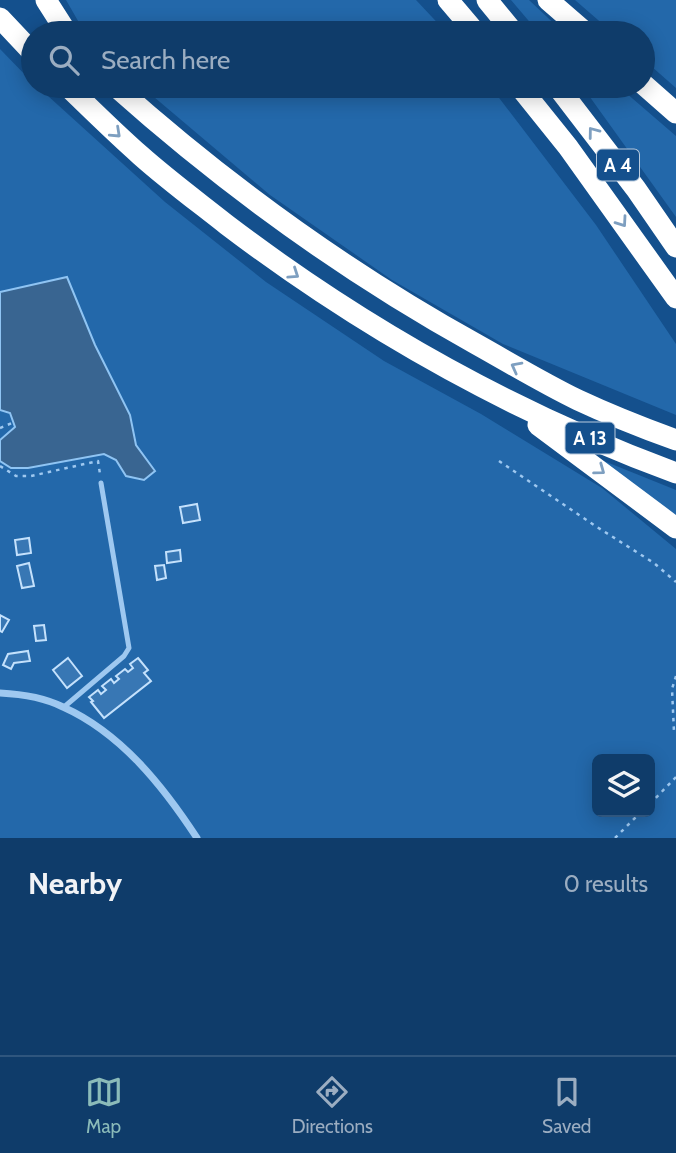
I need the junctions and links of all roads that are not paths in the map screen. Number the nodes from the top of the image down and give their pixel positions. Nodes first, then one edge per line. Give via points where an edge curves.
1 (46, 0) edge
2 (448, 0) edge
3 (487, 0) edge
4 (548, 0) edge
5 (0, 18) edge
6 (59, 21) edge
7 (466, 21) edge
8 (504, 21) edge
9 (572, 21) edge
10 (21, 40) edge
11 (655, 95) edge
12 (80, 98) edge
13 (130, 98) edge
14 (529, 98) edge
15 (566, 98) edge
16 (676, 114) edge
17 (676, 247) edge
18 (676, 298) edge
19 (506, 400) junction
20 (676, 440) edge
21 (676, 473) edge
22 (101, 483) road end
23 (676, 528) edge
24 (0, 693) edge
25 (64, 707) junction
26 (197, 838) edge

1 - 6 highway
2 - 7 highway
3 - 8 highway
4 - 9 highway
5 - 10 highway
11 - 16 highway
12 -> 19 highway via 140,155 274,260 367,322
20 -> 13 highway via 576,399 390,295 259,205
14 -> 18 highway, A 4
17 -> 15 highway, A 4
19 - 21 highway, A 13
19 -> 23 highway
22 - 25 lane via 129,648
24 - 25 street
25 - 26 street via 122,745 163,789

